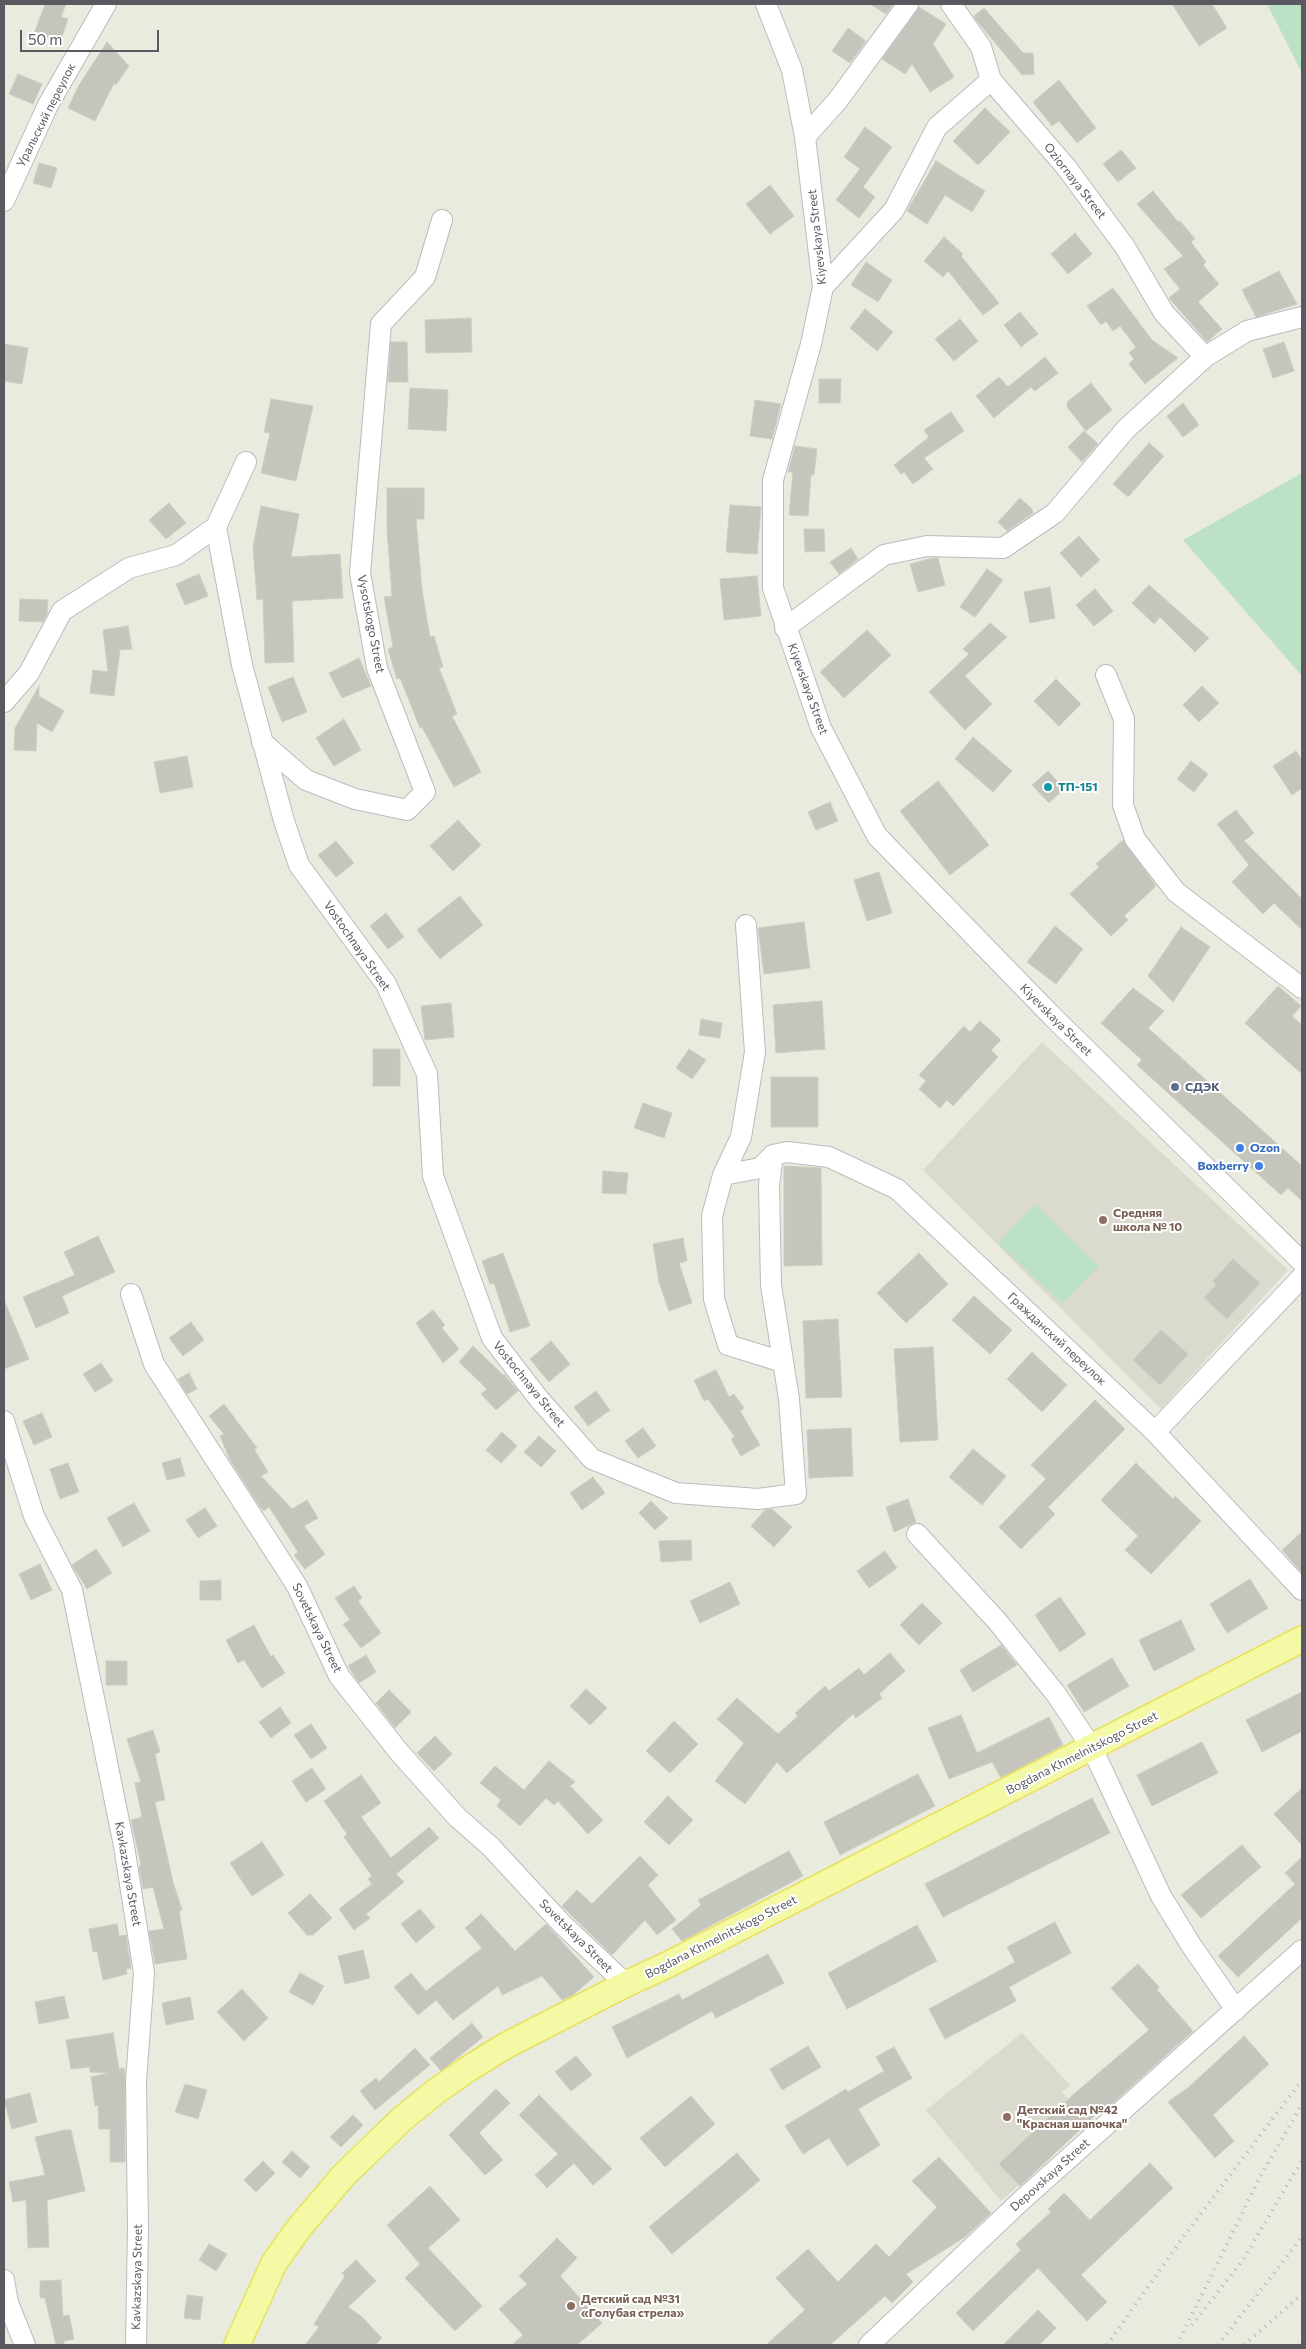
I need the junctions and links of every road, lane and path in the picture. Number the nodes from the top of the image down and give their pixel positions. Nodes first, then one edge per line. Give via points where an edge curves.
1 (106, 4) edge
2 (766, 4) edge
3 (908, 4) edge
4 (951, 4) edge
5 (991, 80) junction
6 (805, 137) junction
7 (4, 201) edge
8 (442, 220) dead end
9 (823, 287) junction
10 (1302, 317) edge
11 (1206, 357) junction
12 (246, 462) dead end
13 (216, 527) junction
14 (785, 628) junction
15 (1106, 675) dead end
16 (4, 702) edge
17 (262, 742) junction
18 (746, 925) dead end
19 (1302, 988) edge
20 (773, 1154) junction
21 (722, 1175) junction
22 (1302, 1262) edge
23 (1302, 1277) edge
24 (131, 1294) dead end
25 (783, 1362) junction
26 (4, 1421) edge
27 (1155, 1432) junction
28 (917, 1534) dead end
29 (1302, 1590) edge
30 (1302, 1639) edge
31 (1092, 1748) junction
32 (1302, 1950) edge
33 (626, 1984) junction
34 (1236, 2010) junction
35 (4, 2280) edge
36 (26, 2345) edge
37 (136, 2345) edge
38 (237, 2345) edge
39 (869, 2345) edge

1 - 7 street, Уральский переулок via 48,105
2 - 6 street, Kiyevskaya Street via 792,70
3 - 6 street via 838,100
4 - 5 street, Oziornaya Street via 981,47
5 - 9 street via 937,127 894,210
5 - 11 street, Oziornaya Street via 1066,167 1125,247 1164,313
6 - 9 street, Kiyevskaya Street
8 - 17 street, Vysotskogo Street via 425,277 380,324 360,573 377,668 425,792 407,810 355,799 306,780
9 - 14 street, Kiyevskaya Street via 811,344 773,480 773,588
10 - 11 street via 1247,331
11 - 14 street via 1126,429 1055,513 1004,548 927,546 884,555
12 - 13 street
13 - 16 street via 176,555 129,568 62,611 29,673
13 - 17 street, Vostochnaya Street via 242,665
14 - 22 street, Kiyevskaya Street via 820,728 877,836 1051,1015
15 - 19 street via 1124,720 1123,804 1135,839 1176,892
17 - 25 street, Vostochnaya Street via 299,865 386,984 427,1074 433,1176 492,1338 539,1399 592,1459 676,1492 758,1499 796,1494
18 - 21 street via 756,1052 741,1137
20 - 21 street via 760,1168
20 - 25 street via 769,1185 771,1285
20 - 27 street, Гражданский переулок via 787,1152 829,1157 897,1188
21 - 25 street via 712,1216 714,1299 728,1345
23 - 27 street
24 - 33 street, Sovetskaya Street via 154,1364 297,1586 339,1676 399,1752 457,1816 563,1925
26 - 37 street, Kavkazskaya Street via 34,1516 72,1590 124,1846 144,1973 136,2081
27 - 29 street, Гражданский переулок
28 - 31 street via 997,1621 1056,1694
30 - 31 main road, Bogdana Khmelnitskogo Street
31 - 33 main road, Bogdana Khmelnitskogo Street
31 - 34 street via 1161,1896
32 - 34 street, Depovskaya Street
33 - 38 main road, Bogdana Khmelnitskogo Street via 505,2046 435,2092 402,2119 344,2175 294,2235 274,2263
34 - 39 street, Depovskaya Street via 1022,2200
35 - 36 street via 8,2303

